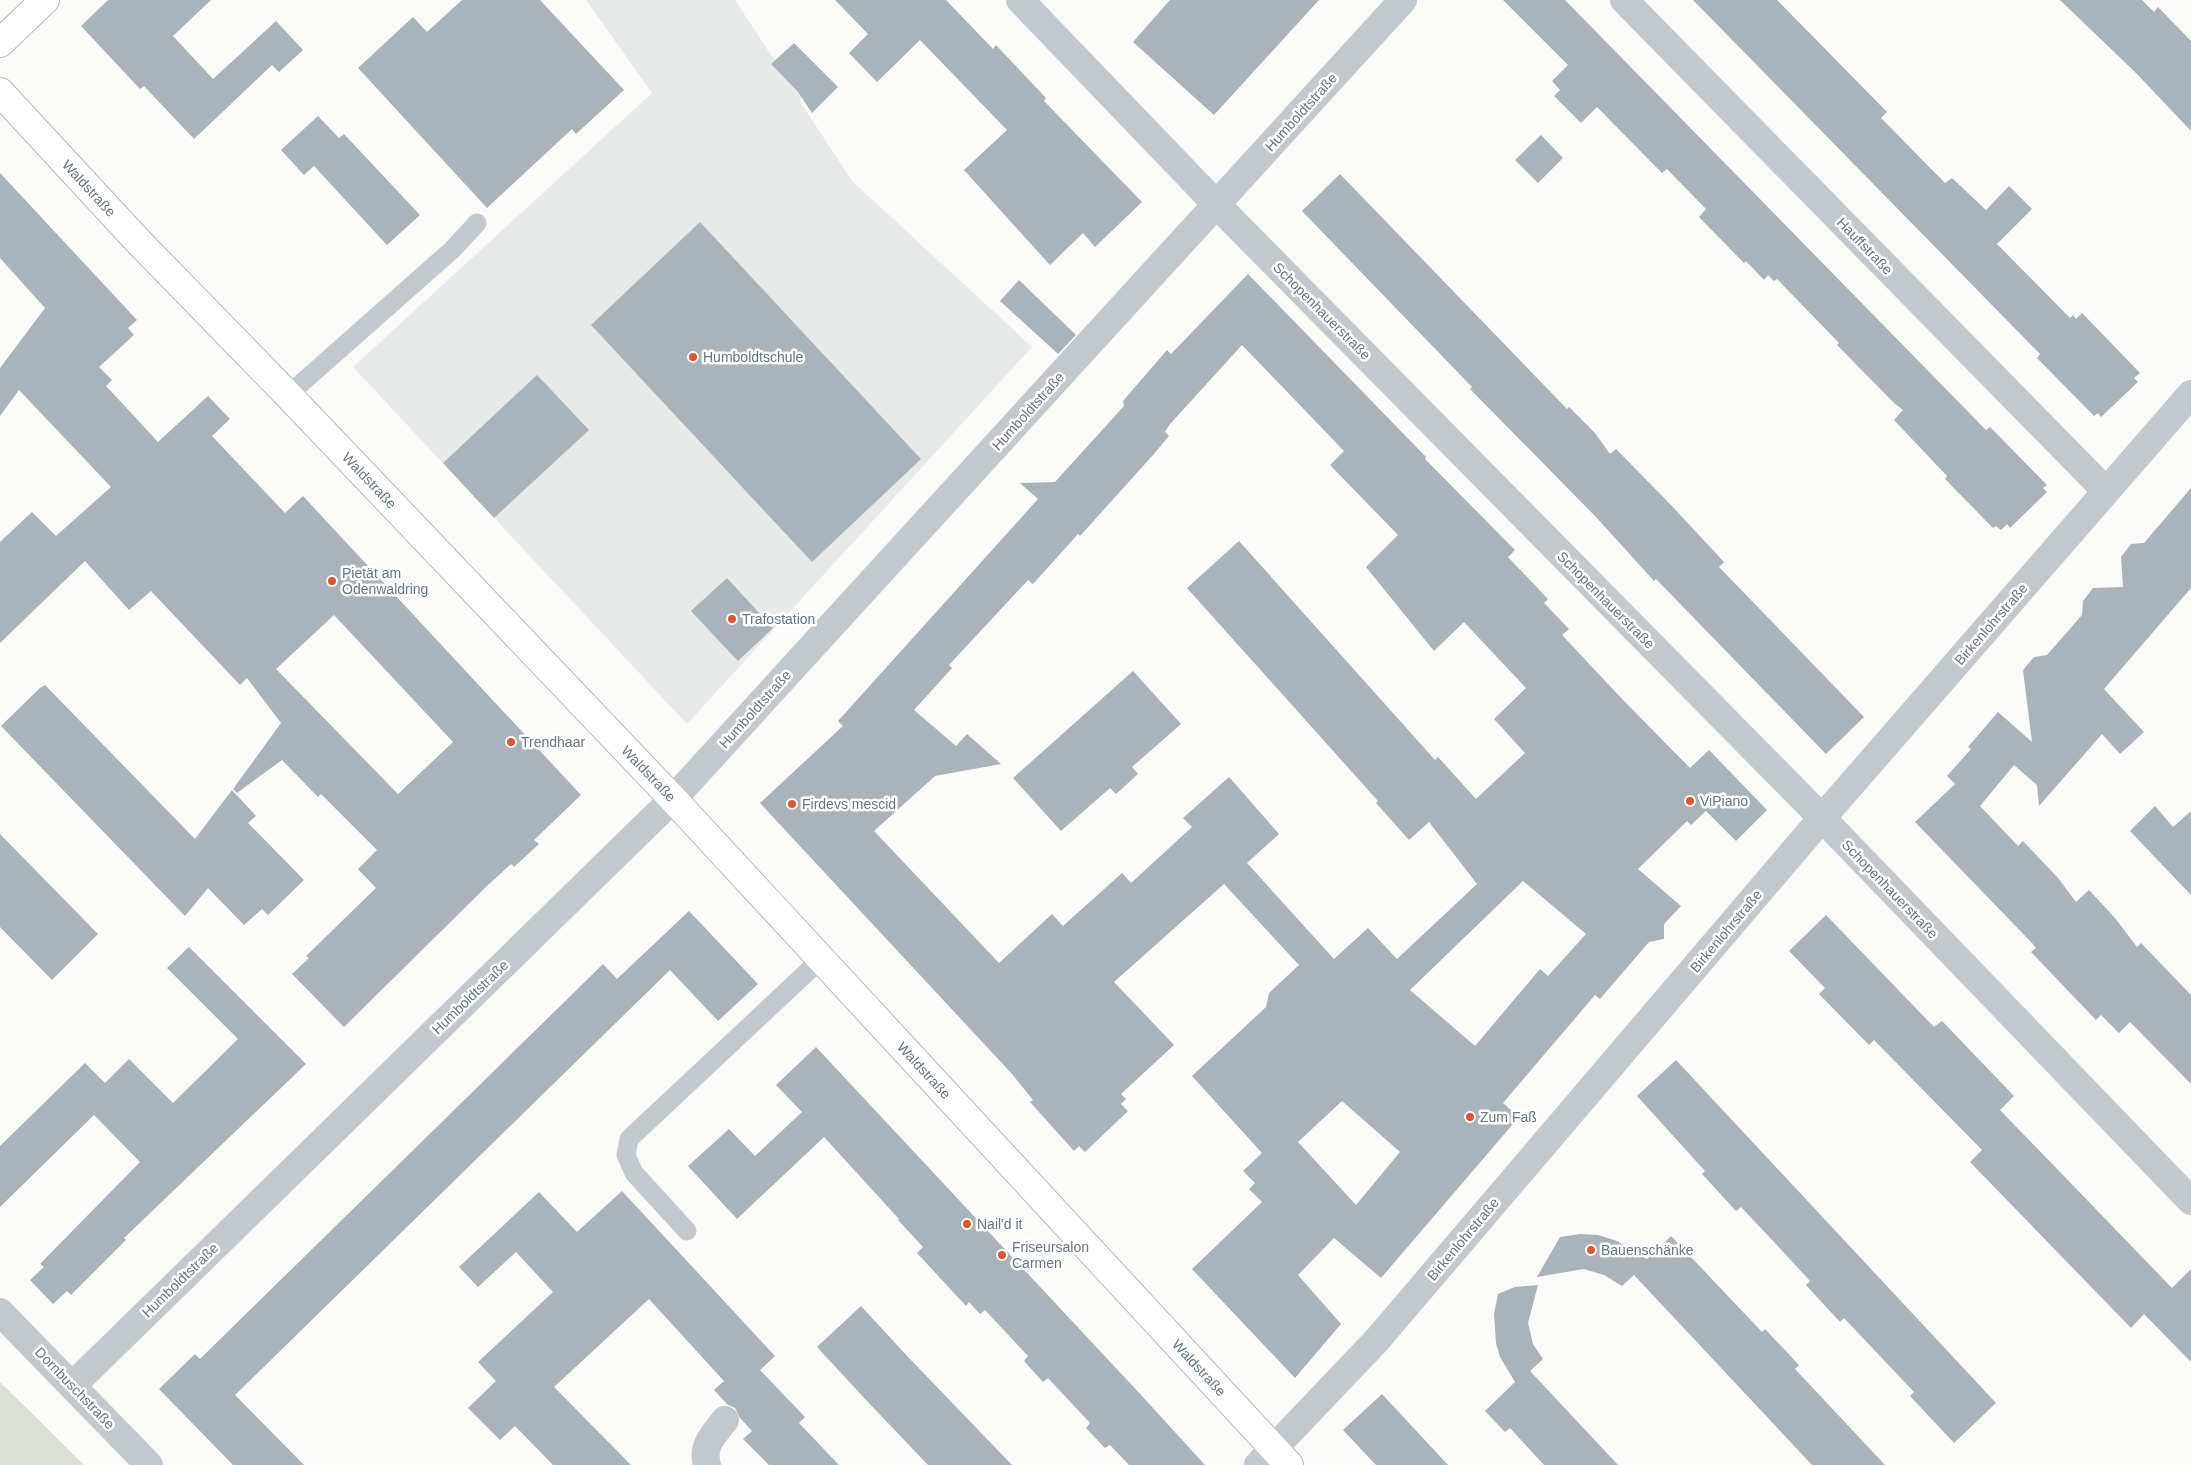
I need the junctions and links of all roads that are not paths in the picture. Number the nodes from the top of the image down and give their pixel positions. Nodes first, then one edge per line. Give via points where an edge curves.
1 (45, 0) edge
2 (1020, 0) edge
3 (1403, 0) edge
4 (1624, 0) edge
5 (0, 43) edge
6 (0, 92) edge
7 (1217, 205) junction
8 (477, 222) dead end
9 (2191, 394) edge
10 (288, 395) junction
11 (2106, 491) junction
12 (673, 799) junction
13 (1822, 818) junction
14 (820, 960) junction
15 (2191, 1201) edge
16 (687, 1231) dead end
17 (0, 1312) edge
18 (72, 1386) junction
19 (725, 1420) dead end
20 (1274, 1460) edge
21 (149, 1465) edge
22 (708, 1465) edge

1 - 5 main road
2 - 7 street, Schopenhauerstraße
3 - 7 street, Humboldtstraße
4 - 11 street, Hauffstraße
6 - 10 main road, Waldstraße via 136,239
7 - 12 street, Humboldtstraße
7 - 13 street, Schopenhauerstraße
8 - 10 lane via 452,250
9 - 11 street, Birkenlohrstraße
10 - 12 main road, Waldstraße
11 - 13 street, Birkenlohrstraße
12 - 14 main road, Waldstraße
12 - 18 street, Humboldtstraße
13 - 15 street, Schopenhauerstraße
13 - 20 street, Birkenlohrstraße
14 - 16 lane via 629,1139 626,1156 634,1173
14 - 20 main road, Waldstraße
17 - 18 street, Dornbuschstraße
18 - 21 street, Dornbuschstraße
19 - 22 street via 707,1445 704,1456

